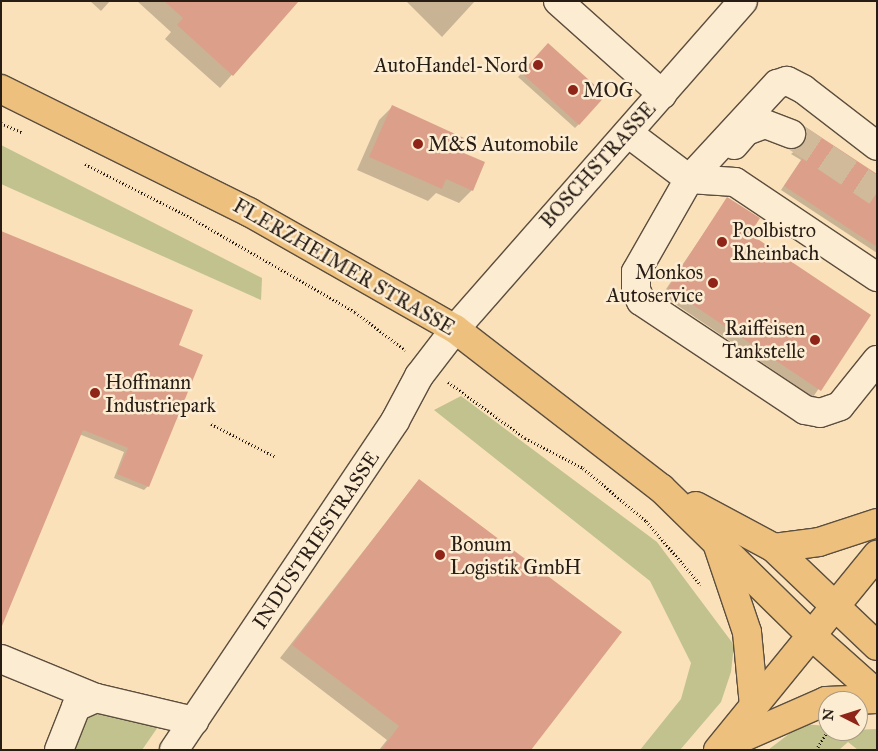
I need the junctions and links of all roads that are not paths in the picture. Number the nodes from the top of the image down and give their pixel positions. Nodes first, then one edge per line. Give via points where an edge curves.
1 (558, 1) edge
2 (742, 1) edge
3 (1, 89) edge
4 (662, 94) junction
5 (628, 133) junction
6 (791, 134) tunnel mouth
7 (877, 146) edge
8 (689, 179) junction
9 (877, 277) edge
10 (455, 329) junction
11 (877, 360) edge
12 (661, 488) junction
13 (877, 523) edge
14 (714, 537) junction
15 (774, 548) junction
16 (877, 555) edge
17 (836, 606) junction
18 (812, 636) junction
19 (877, 646) edge
20 (1, 658) edge
21 (877, 694) edge
22 (96, 698) junction
23 (877, 699) edge
24 (754, 706) junction
25 (194, 721) junction
26 (719, 749) edge
27 (59, 750) edge
28 (174, 750) edge

1 - 4 street
2 - 4 street, BOSCHSTRASSE
3 - 10 main road, FLERZHEIMER STRASSE via 250,212
4 - 5 street, BOSCHSTRASSE
5 - 8 street
5 - 10 street, BOSCHSTRASSE
6 - 8 street via 765,124 746,131 732,147
7 - 8 street via 788,80 763,96
8 - 9 street via 735,182
8 - 11 street via 636,272 636,290 641,301 805,410 820,413 840,406
10 - 12 main road, FLERZHEIMER STRASSE
10 - 25 street, INDUSTRIESTRASSE via 427,366 396,421
12 - 14 main road, FLERZHEIMER STRASSE
12 - 15 main road, FLERZHEIMER STRASSE
13 - 15 main road via 819,542
14 - 18 main road, FLERZHEIMER STRASSE
14 - 24 main road via 747,632
15 - 17 main road, FLERZHEIMER STRASSE
16 - 17 main road
17 - 18 main road
17 - 19 main road, FLERZHEIMER STRASSE
18 - 21 main road, FLERZHEIMER STRASSE
18 - 24 main road
20 - 22 street
22 - 25 street
22 - 27 street via 76,707
23 - 26 main road via 826,701
24 - 26 main road
25 - 28 street, INDUSTRIESTRASSE

